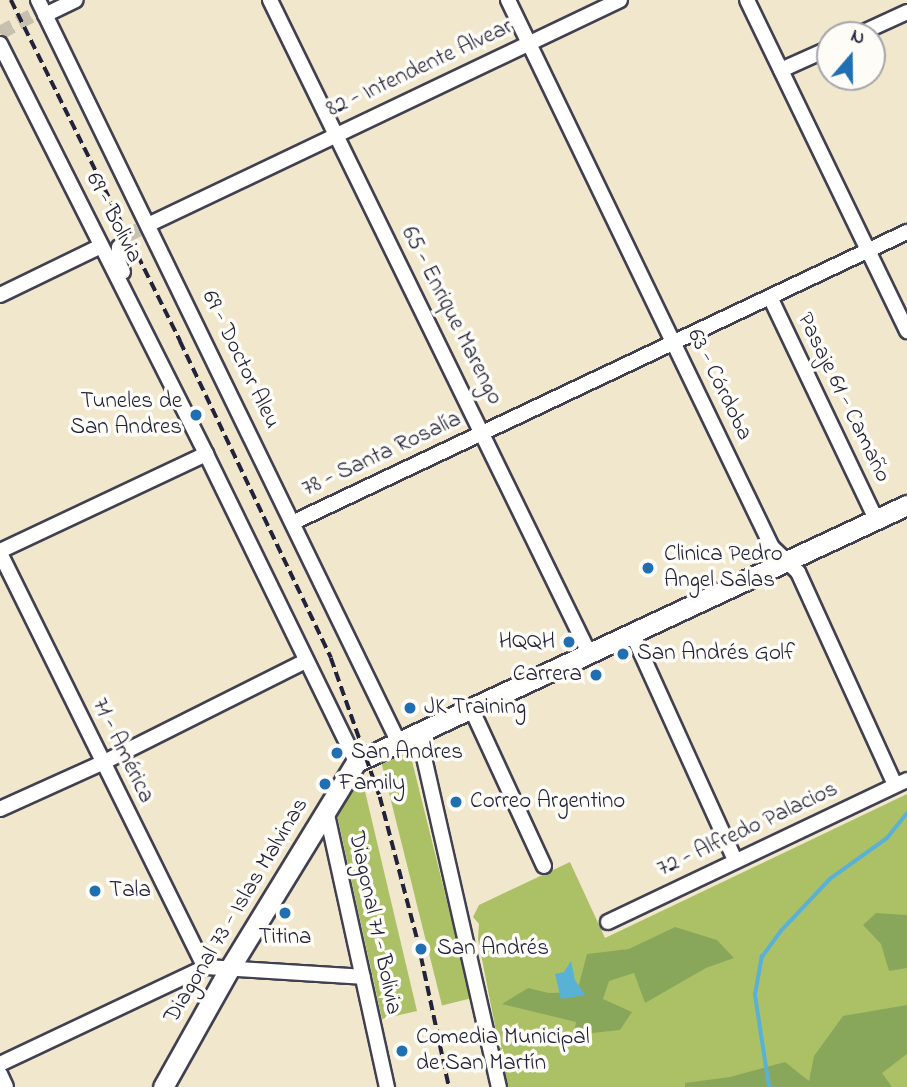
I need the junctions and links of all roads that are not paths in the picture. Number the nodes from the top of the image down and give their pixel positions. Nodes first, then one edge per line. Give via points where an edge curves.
1 (76, 0) edge
2 (270, 0) edge
3 (508, 0) edge
4 (620, 0) edge
5 (747, 0) edge
6 (47, 3) edge
7 (907, 12) edge
8 (886, 22) edge
9 (529, 43) junction
10 (0, 44) edge
11 (816, 54) edge
12 (781, 70) junction
13 (335, 135) junction
14 (151, 224) junction
15 (907, 232) edge
16 (101, 246) junction
17 (119, 247) dead end
18 (867, 251) junction
19 (0, 295) edge
20 (770, 297) junction
21 (907, 331) edge
22 (673, 342) junction
23 (185, 412) junction
24 (484, 432) junction
25 (206, 454) junction
26 (907, 505) edge
27 (876, 519) junction
28 (294, 522) junction
29 (0, 552) edge
30 (786, 561) junction
31 (632, 633) junction
32 (589, 653) junction
33 (306, 660) junction
34 (471, 708) junction
35 (418, 732) junction
36 (398, 741) junction
37 (356, 762) junction
38 (102, 763) junction
39 (901, 783) edge
40 (0, 810) edge
41 (326, 810) junction
42 (735, 860) junction
43 (544, 866) dead end
44 (608, 922) dead end
45 (205, 967) junction
46 (228, 971) junction
47 (363, 977) junction
48 (0, 1064) edge
49 (0, 1074) edge
50 (6, 1087) edge
51 (163, 1087) edge
52 (387, 1087) edge
53 (499, 1087) edge

1 - 6 street
2 - 13 street, 65 - Enrique Marengo
3 - 9 street, 63 - Córdoba
4 - 9 street, 82 - Intendente Alvear
5 - 12 street
6 - 14 street, 69 - Doctor Aleu
7 - 8 street
9 - 13 street, 82 - Intendente Alvear
9 - 22 street, 63 - Córdoba
10 - 16 street, 69 - Bolivia
11 - 12 street
12 - 18 street
13 - 14 street, 82 - Intendente Alvear via 316,144 300,143
13 - 24 street, 65 - Enrique Marengo
14 - 28 street, 69 - Doctor Aleu
15 - 18 street, 78 - Santa Rosalía
16 - 19 street
16 - 23 street, 69 - Bolivia
17 - 23 street, 69 - Bolivia via 118,261 176,376
18 - 20 street, 78 - Santa Rosalía
18 - 21 street
20 - 22 street, 78 - Santa Rosalía
20 - 27 street, Pasaje 61 - Camaño
22 - 24 street, 78 - Santa Rosalía
22 - 30 street, 63 - Córdoba via 772,547
23 - 25 street, 69 - Bolivia
24 - 28 street, 78 - Santa Rosalía
24 - 32 street, 65 - Enrique Marengo
25 - 29 street
25 - 33 street, 69 - Bolivia
26 - 27 main road
27 - 30 main road
28 - 36 street, 69 - Doctor Aleu
29 - 38 street, 71 - América
30 - 31 main road
30 - 39 street, 63 - Córdoba via 798,572
31 - 32 main road
31 - 42 street
32 - 34 main road
33 - 37 street, 69 - Bolivia
33 - 38 street
34 - 35 main road
34 - 43 street
35 - 36 main road
35 - 53 street
36 - 37 main road
37 - 41 main road, Diagonal 73 - Islas Malvinas
38 - 40 street
38 - 45 street, 71 - América
39 - 42 street, 72 - Alfredo Palacios
41 - 46 main road, Diagonal 73 - Islas Malvinas
41 - 47 street, Diagonal 71 - Bolivia
42 - 44 street, 72 - Alfredo Palacios
45 - 46 street
45 - 48 street
46 - 47 street
46 - 51 main road, Diagonal 73 - Islas Malvinas
47 - 52 street, Diagonal 71 - Bolivia
49 - 50 street

